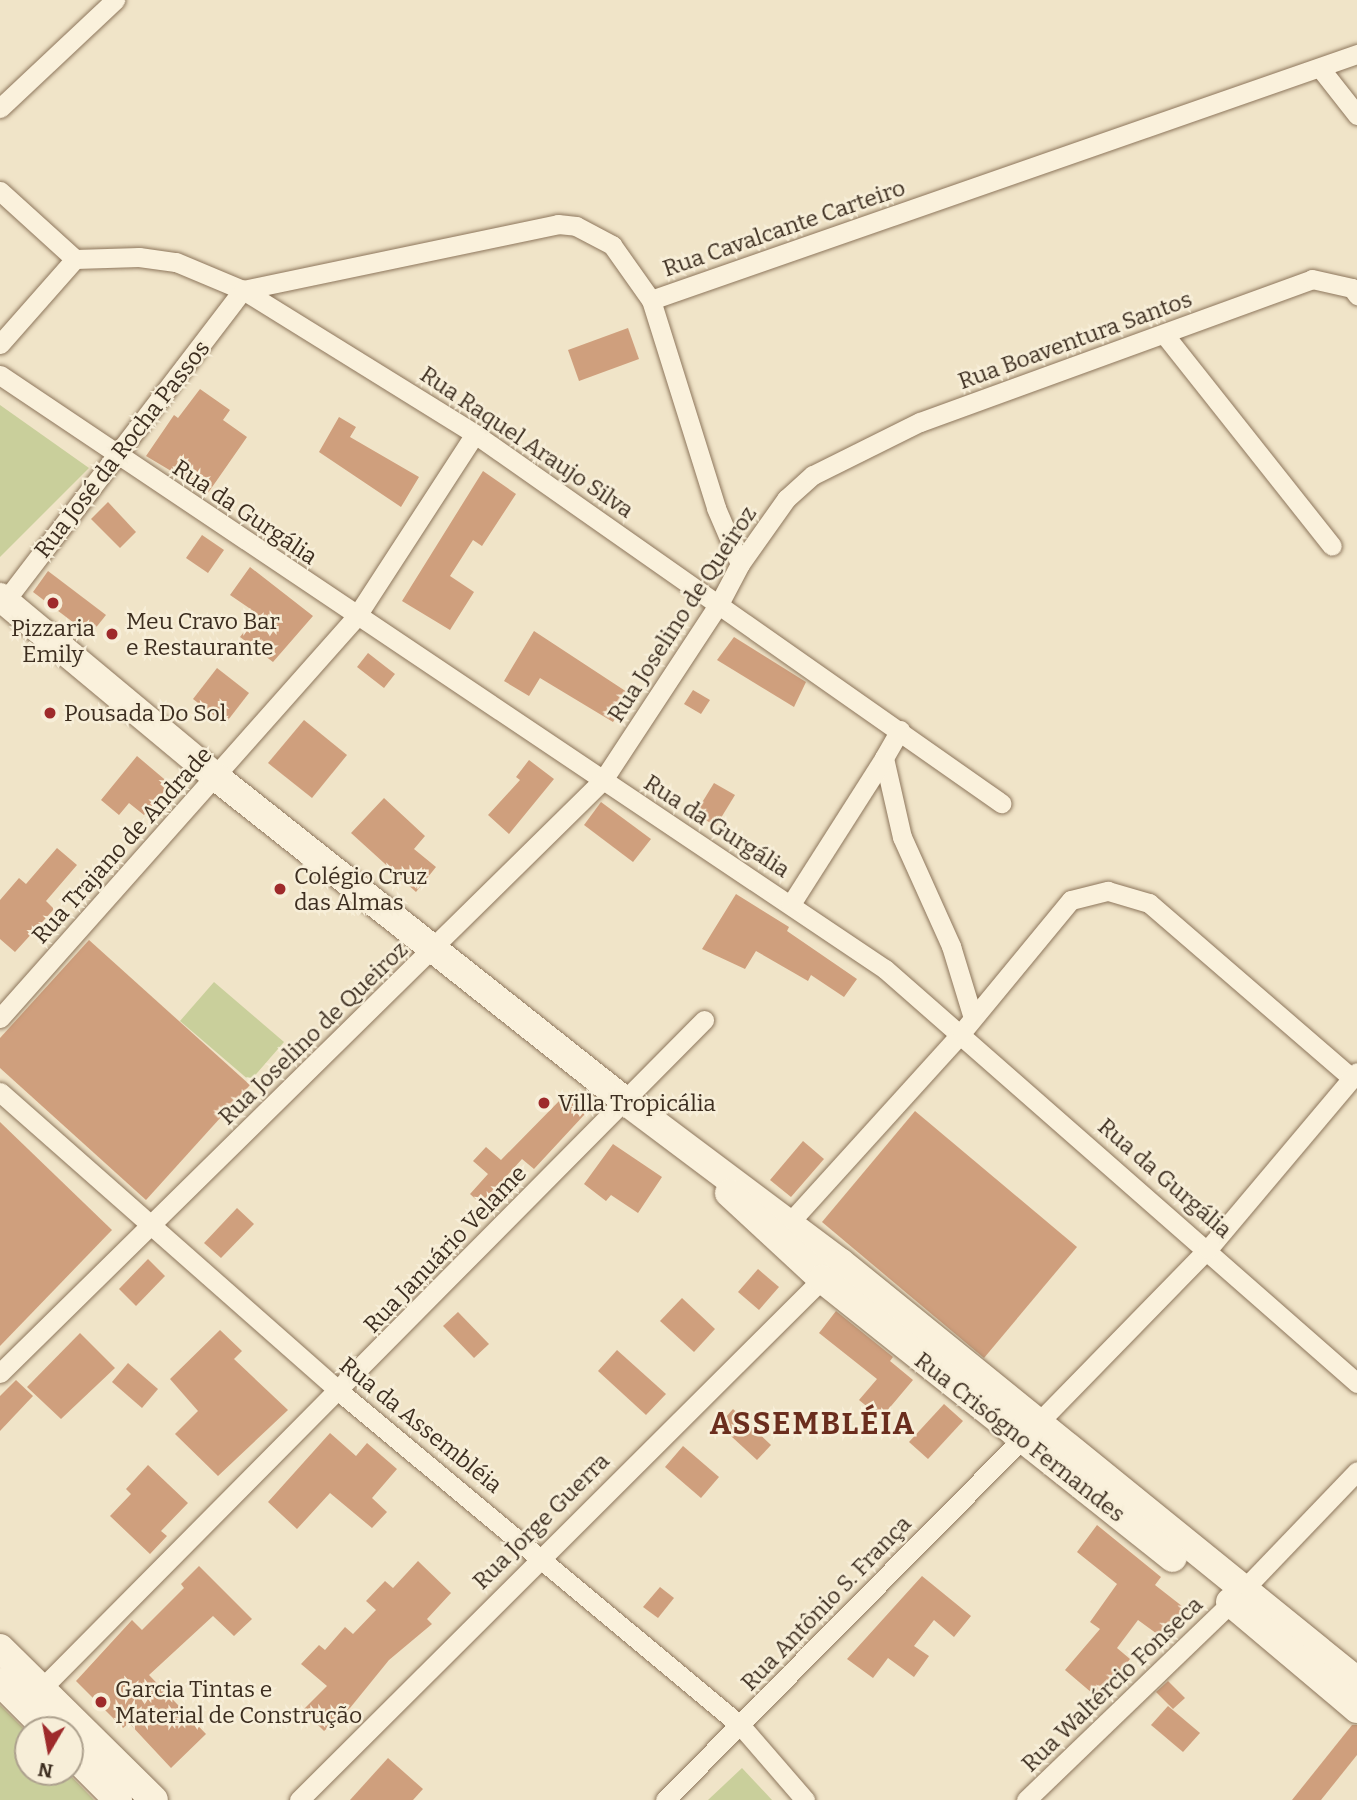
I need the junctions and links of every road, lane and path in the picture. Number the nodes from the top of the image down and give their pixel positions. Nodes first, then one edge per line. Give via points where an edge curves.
1 (115, 0) edge
2 (1357, 54) edge
3 (1320, 68) junction
4 (0, 108) edge
5 (1357, 115) edge
6 (0, 191) edge
7 (75, 258) junction
8 (243, 290) junction
9 (1357, 295) edge
10 (651, 300) junction
11 (1164, 334) junction
12 (0, 344) edge
13 (0, 375) edge
14 (475, 433) junction
15 (119, 456) junction
16 (813, 475) joint
17 (1332, 546) dead end
18 (740, 564) junction
19 (2, 601) edge
20 (720, 602) junction
21 (356, 617) junction
22 (900, 730) junction
23 (884, 758) junction
24 (216, 776) junction
25 (603, 780) junction
26 (1001, 803) dead end
27 (791, 904) junction
28 (436, 947) junction
29 (0, 1018) edge
30 (704, 1020) dead end
31 (968, 1025) junction
32 (1355, 1075) edge
33 (0, 1092) edge
34 (624, 1100) junction
35 (695, 1154) junction
36 (790, 1222) junction
37 (151, 1225) junction
38 (1209, 1249) junction
39 (821, 1279) junction
40 (0, 1373) edge
41 (1357, 1384) edge
42 (340, 1392) junction
43 (1029, 1432) junction
44 (1357, 1471) edge
45 (541, 1555) junction
46 (1238, 1596) junction
47 (0, 1648) edge
48 (1357, 1681) edge
49 (0, 1682) edge
50 (41, 1689) junction
51 (1357, 1709) edge
52 (34, 1716) edge
53 (741, 1726) junction
54 (84, 1766) edge
55 (118, 1800) edge
56 (154, 1800) edge
57 (299, 1800) edge
58 (665, 1800) edge
59 (805, 1800) edge
60 (1026, 1800) edge

1 - 4 street
2 - 3 street, Rua Cavalcante Carteiro
3 - 5 street
3 - 10 street, Rua Cavalcante Carteiro
6 - 7 street
7 - 8 street, Rua Raquel Araujo Silva via 139,257 176,262
7 - 12 street
8 - 10 street, Rua Cavalcante Carteiro via 558,224 576,226 612,245
8 - 14 street, Rua Raquel Araujo Silva
8 - 15 street, Rua José da Rocha Passos
9 - 11 street, Rua Boaventura Santos via 1352,288 1312,279
10 - 18 street via 716,508
11 - 16 street, Rua Boaventura Santos via 920,422
11 - 17 street
13 - 15 street, Rua da Gurgália
14 - 20 street, Rua Raquel Araujo Silva
14 - 21 street, Rua Trajano de Andrade
15 - 19 street, Rua José da Rocha Passos
15 - 21 street, Rua da Gurgália
16 - 18 street, Rua Joselino de Queiroz via 786,499
18 - 20 street, Rua Joselino de Queiroz
19 - 24 street, Rua Crisógno Fernandes
20 - 22 street, Rua Raquel Araujo Silva
20 - 25 street, Rua Joselino de Queiroz
21 - 24 street, Rua Trajano de Andrade
21 - 25 street, Rua da Gurgália
22 - 23 street
22 - 26 street, Rua Raquel Araujo Silva
23 - 27 street
23 - 31 street via 908,858 951,946
24 - 28 street, Rua Crisógno Fernandes
24 - 29 street, Rua Trajano de Andrade
25 - 27 street, Rua da Gurgália
25 - 28 street, Rua Joselino de Queiroz
27 - 31 street, Rua da Gurgália
28 - 34 street, Rua Crisógno Fernandes
28 - 37 street, Rua Joselino de Queiroz
30 - 34 street, Rua Januário Velame
31 - 32 street via 1071,900 1108,891 1149,903
31 - 36 street
31 - 38 street, Rua da Gurgália
32 - 38 street, Rua Antônio S. França
33 - 37 street, Rua da Assembléia
34 - 35 street, Rua Crisógno Fernandes
34 - 42 street, Rua Januário Velame
35 - 36 street, Rua Crisógno Fernandes
35 - 39 street, Rua Crisógno Fernandes via 740,1206
36 - 43 street, Rua Crisógno Fernandes
37 - 40 street, Rua Joselino de Queiroz
37 - 42 street, Rua da Assembléia
38 - 41 street, Rua da Gurgália
38 - 43 street, Rua Antônio S. França
39 - 43 street, Rua Crisógno Fernandes
39 - 45 street, Rua Jorge Guerra
42 - 45 street, Rua da Assembléia
42 - 50 street, Rua Januário Velame
43 - 46 street, Rua Crisógno Fernandes
43 - 53 street, Rua Antônio S. França
44 - 46 street, Rua Waltércio Fonseca
45 - 53 street, Rua da Assembléia
45 - 57 street, Rua Jorge Guerra
46 - 48 street, Rua Crisógno Fernandes
46 - 51 street, Rua Crisógno Fernandes
46 - 60 street, Rua Waltércio Fonseca
47 - 50 street
49 - 52 street
50 - 56 street
53 - 58 street, Rua Antônio S. França
53 - 59 street, Rua da Assembléia
54 - 55 street

